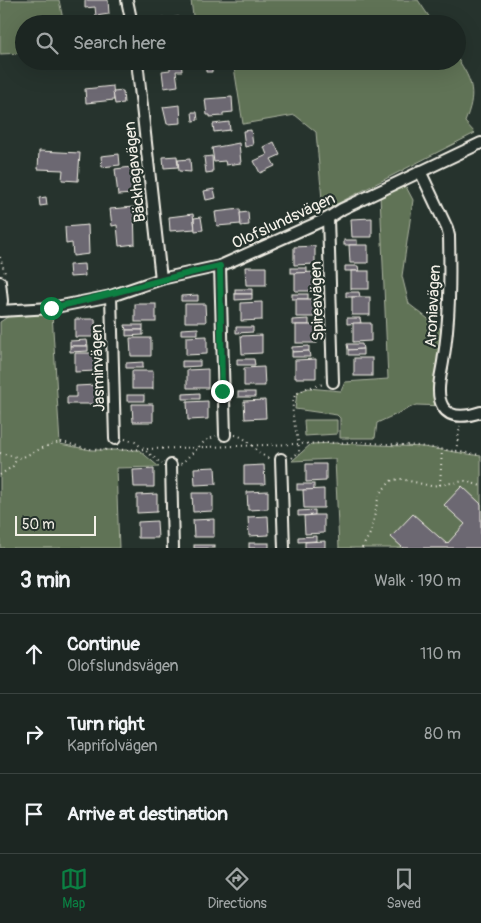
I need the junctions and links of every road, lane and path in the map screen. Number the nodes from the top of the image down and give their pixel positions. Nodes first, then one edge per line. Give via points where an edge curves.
1 (127, 0) edge
2 (130, 15) edge
3 (139, 70) edge
4 (481, 143) edge
5 (420, 171) junction
6 (328, 218) junction
7 (220, 266) junction
8 (161, 279) junction
9 (0, 282) edge
10 (111, 296) junction
11 (0, 311) edge
12 (333, 382) joint
13 (481, 412) edge
14 (461, 416) junction
15 (225, 435) junction
16 (115, 439) joint
17 (299, 444) junction
18 (252, 445) junction
19 (198, 447) junction
20 (143, 449) junction
21 (442, 449) junction
22 (456, 451) junction
23 (0, 452) edge
24 (481, 456) edge
25 (17, 458) junction
26 (282, 459) junction
27 (171, 465) junction
28 (0, 475) edge
29 (440, 485) junction
30 (481, 486) edge
31 (173, 548) edge
32 (284, 548) edge
33 (362, 548) edge

1 - 2 street
3 - 8 street, Bäckhagavägen
4 - 5 street, Olofslundsvägen
5 - 6 street, Olofslundsvägen
5 - 14 street, Aroniavägen via 449,236 449,322 439,396 445,410
6 - 7 street, Olofslundsvägen
6 - 12 street, Spireavägen
7 - 8 street, Olofslundsvägen
7 - 15 street
8 - 10 street, Olofslundsvägen
9 - 11 street
10 - 11 street, Olofslundsvägen via 51,308
10 - 16 street, Jasminvägen
12 - 17 path via 307,388 294,395 294,423
13 - 14 street
14 - 22 path
15 - 18 path via 238,435
15 - 19 path via 211,437
16 - 20 path via 132,440
17 - 18 path
17 - 21 path via 376,443
17 - 26 path via 297,455
18 - 19 path
18 - 26 path via 267,458
19 - 20 path
19 - 27 path via 181,463
20 - 25 path via 94,450 62,442
20 - 27 path via 160,464
21 - 22 path
21 - 29 path
22 - 24 path
23 - 25 path
25 - 28 path via 13,466
26 - 32 street
27 - 31 street
29 - 30 path via 465,481
29 - 33 path via 396,479 388,484 379,494 371,532

